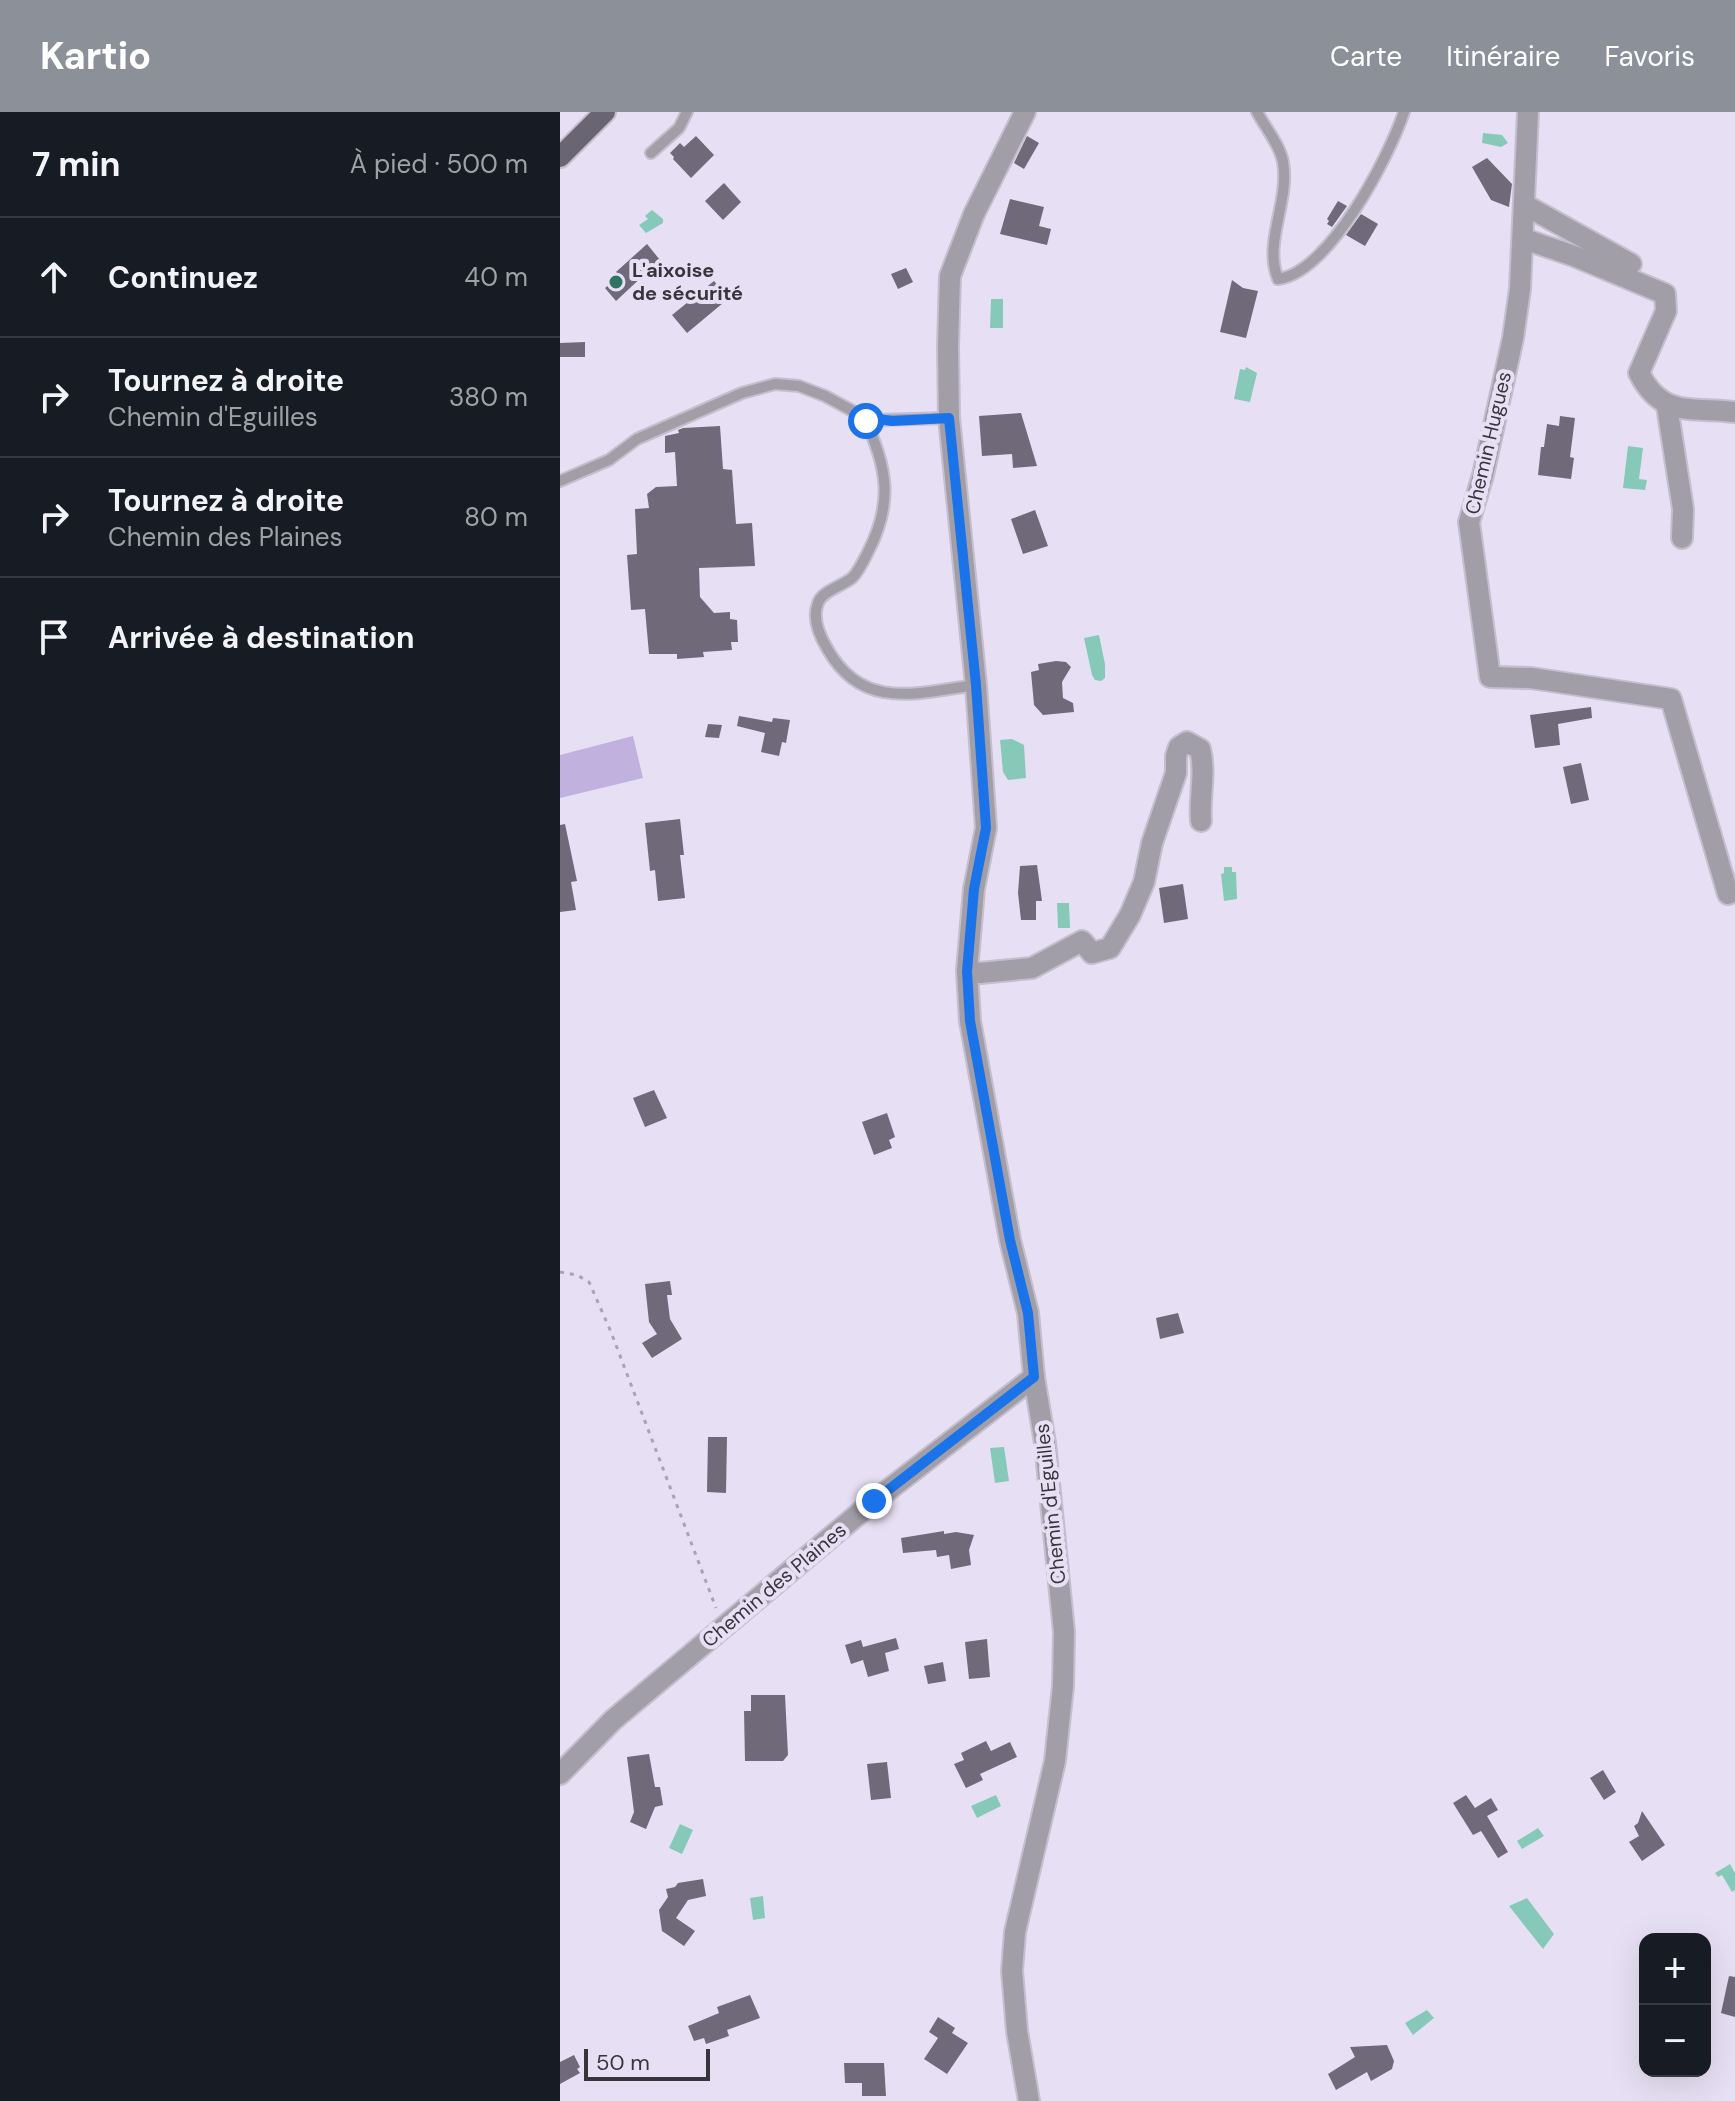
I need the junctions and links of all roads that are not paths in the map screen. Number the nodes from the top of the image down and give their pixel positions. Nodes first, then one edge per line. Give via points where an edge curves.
1 (605, 112) edge
2 (687, 112) edge
3 (1025, 112) edge
4 (1257, 112) edge
5 (1404, 112) edge
6 (1528, 112) edge
7 (651, 153) dead end
8 (560, 157) edge
9 (1525, 205) junction
10 (1524, 239) junction
11 (1631, 264) dead end
12 (1667, 406) junction
13 (1735, 412) edge
14 (864, 417) junction
15 (949, 418) junction
16 (560, 481) edge
17 (1682, 538) dead end
18 (976, 685) junction
19 (1201, 821) dead end
20 (1728, 894) dead end
21 (967, 971) junction
22 (1034, 1377) junction
23 (560, 1774) edge
24 (1029, 2101) edge

1 - 8 main road
2 - 7 lane via 679,128
3 - 15 street, Chemin d'Eguilles via 950,276
4 - 5 lane via 1283,159 1285,180 1272,265 1278,279 1292,278 1340,232
6 - 9 street, Chemin Hugues
9 - 10 street, Chemin Hugues
9 - 11 street
10 - 12 street via 1665,294 1666,311 1639,373 1649,394
10 - 20 street, Chemin Hugues via 1513,338 1469,522 1490,677 1671,699
12 - 13 street
12 - 17 street via 1683,509
14 - 15 lane
14 - 16 lane via 799,386 775,384 637,439 609,460
14 - 18 lane via 880,461 886,500 873,542 853,577 817,605 822,640 842,672 873,692
15 - 18 street, Chemin d'Eguilles
18 - 21 street, Chemin d'Eguilles via 986,828
19 - 21 street via 1202,757 1200,749 1187,742 1176,756 1176,773 1144,882 1110,948 1092,953 1082,941 1032,968
21 - 22 street, Chemin d'Eguilles via 981,1089 1028,1313
22 - 23 street, Chemin des Plaines via 874,1501 613,1720
22 - 24 street, Chemin d'Eguilles via 1064,1632 1055,1761 1015,1932 1012,1971

